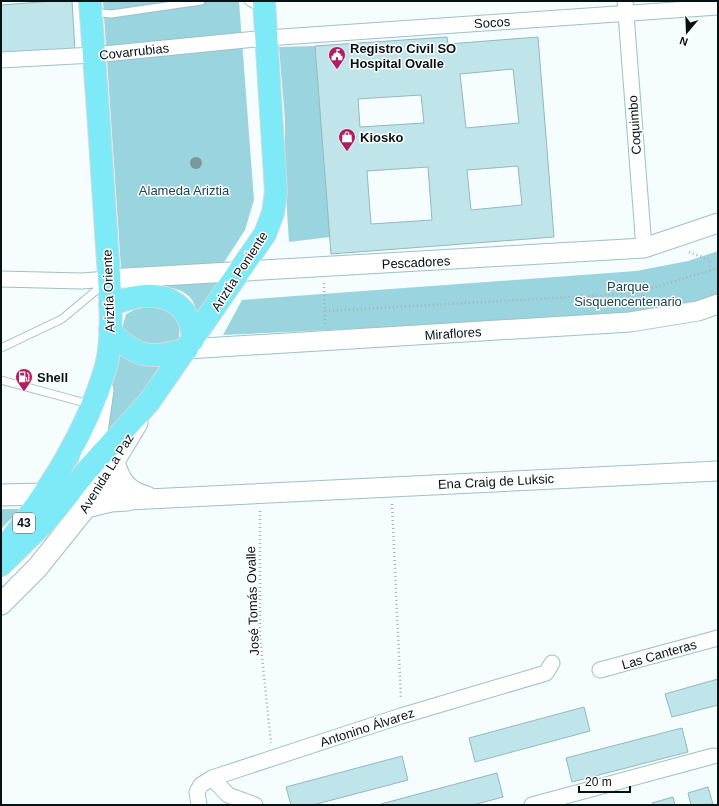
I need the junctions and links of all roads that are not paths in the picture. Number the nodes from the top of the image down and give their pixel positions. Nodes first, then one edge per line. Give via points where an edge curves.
1 (90, 1) edge
2 (201, 1) edge
3 (259, 4) edge
4 (625, 7) edge
5 (718, 7) edge
6 (92, 26) junction
7 (267, 38) junction
8 (94, 55) junction
9 (1, 60) edge
10 (718, 223) edge
11 (644, 248) junction
12 (240, 272) junction
13 (1, 279) edge
14 (109, 279) junction
15 (718, 304) edge
16 (110, 305) junction
17 (110, 330) junction
18 (190, 344) junction
19 (1, 348) edge
20 (106, 369) junction
21 (1, 380) edge
22 (149, 402) junction
23 (91, 405) junction
24 (115, 460) junction
25 (718, 471) edge
26 (88, 478) junction
27 (45, 494) junction
28 (1, 495) edge
29 (154, 498) junction
30 (128, 500) junction
31 (86, 507) junction
32 (58, 540) junction
33 (1, 552) edge
34 (1, 566) edge
35 (1, 604) edge
36 (718, 638) edge
37 (552, 663) dead end
38 (600, 670) dead end
39 (713, 756) dead end
40 (212, 778) junction
41 (199, 805) edge
42 (255, 805) edge
43 (532, 805) edge

1 - 6 main road, Ariztía Oriente
2 - 6 lane via 111,14 102,13
3 - 7 main road, Ariztía Poniente
4 - 5 street, Socos
4 - 7 street, Socos
4 - 11 street, Coquimbo
6 - 8 main road, Ariztía Oriente
7 - 8 street, Covarrubias
7 - 12 main road, Ariztía Poniente via 275,203 265,234
8 - 9 street, Covarrubias
8 - 14 main road, Ariztía Oriente
10 - 11 street, Pescadores
11 - 12 street, Pescadores
12 - 14 street, Pescadores
12 - 18 main road, Ariztía Poniente
13 - 14 street
14 - 16 main road, Ariztía Oriente
14 - 19 lane via 62,319
15 - 18 street, Miraflores via 698,311 630,322
16 - 17 main road, Ariztía Oriente
16 - 18 main road via 137,297 162,297 171,300 191,322
17 - 18 main road via 124,345 140,353 172,353
17 - 20 main road, Ariztía Oriente
18 - 22 main road, Ariztía Poniente
20 - 23 main road, Ariztía Oriente
20 - 26 main road, Avenida La Paz
21 - 23 lane
22 - 24 main road, Avenida La Paz
22 - 26 main road, Ariztía Poniente
23 - 27 main road, Ariztía Oriente via 67,456
24 - 26 main road, Avenida La Paz
24 - 29 street, Ena Craig de Luksic via 117,472 125,485 138,494
25 - 29 street, Ena Craig de Luksic
26 - 27 main road via 59,492
26 - 30 street
26 - 31 main road, Avenida La Paz
26 - 32 main road, Avenida La Paz
26 - 34 main road, Ariztía Poniente
27 - 28 main road
27 - 33 main road, Ariztía Oriente / 43
29 - 30 street, Ena Craig de Luksic
30 - 31 main road
31 - 32 main road, Avenida La Paz
32 - 35 main road, Avenida La Paz via 36,568
36 - 38 street, Las Canteras
37 - 40 street, Antonino Álvarez via 546,673 401,716
39 - 43 street
40 - 41 street, Antonino Álvarez via 201,785 197,792
40 - 42 street via 228,795

